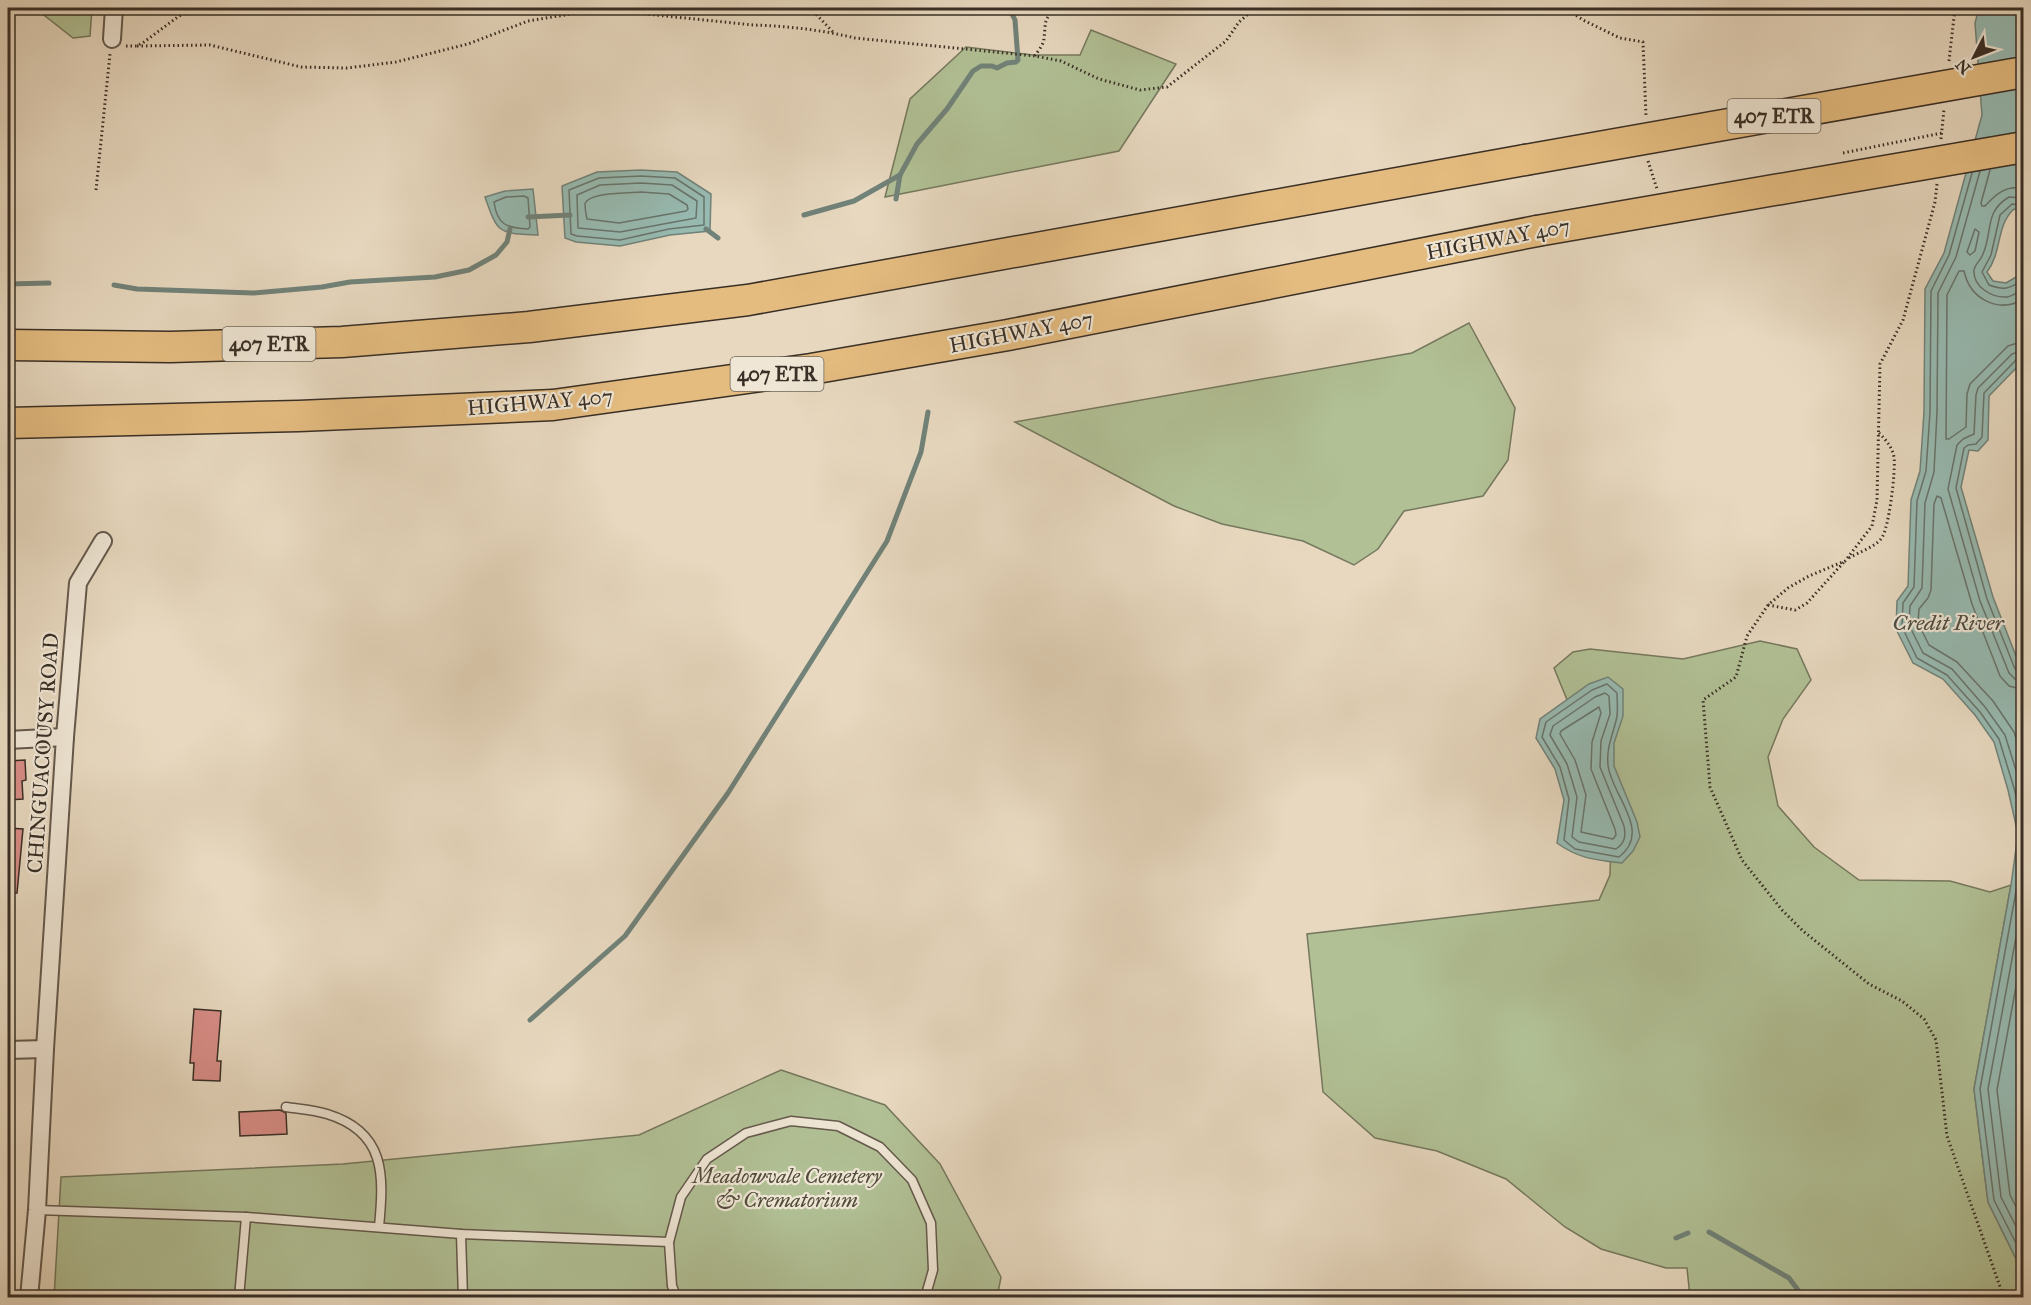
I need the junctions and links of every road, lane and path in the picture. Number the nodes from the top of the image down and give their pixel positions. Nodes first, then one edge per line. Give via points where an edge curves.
1 (114, 8) edge
2 (198, 8) edge
3 (604, 8) edge
4 (810, 8) edge
5 (1058, 8) edge
6 (1256, 8) edge
7 (1955, 8) edge
8 (609, 11) junction
9 (834, 33) junction
10 (112, 39) junction
11 (137, 46) junction
12 (1035, 56) junction
13 (1949, 65) dead end
14 (2024, 72) edge
15 (1946, 99) dead end
16 (1941, 145) dead end
17 (2024, 147) edge
18 (1937, 179) dead end
19 (96, 190) dead end
20 (8, 345) edge
21 (8, 423) edge
22 (1878, 432) junction
23 (103, 541) dead end
24 (1845, 561) junction
25 (1768, 605) junction
26 (65, 737) junction
27 (8, 740) edge
28 (45, 1049) junction
29 (8, 1050) edge
30 (286, 1107) dead end
31 (37, 1210) junction
32 (246, 1217) junction
33 (379, 1227) junction
34 (461, 1234) junction
35 (669, 1242) junction
36 (30, 1298) edge
37 (238, 1298) edge
38 (463, 1298) edge
39 (677, 1298) edge
40 (925, 1298) edge
41 (2004, 1298) edge

1 - 10 street
2 - 11 path
3 - 8 path
4 - 9 path
5 - 12 path via 1048,15 1044,39
6 - 12 path via 1239,22 1226,41 1167,87 1140,90
7 - 13 path
8 - 9 path
8 - 11 path via 528,21 468,44 396,62 347,68 301,67 210,45
9 - 12 path
10 - 11 path
10 - 19 path
14 - 20 highway, 407 ETR, bridge via 748,300 529,327 331,342 170,347
15 - 16 path
17 - 21 highway, HIGHWAY 407 / 407 ETR, bridge via 1537,231 1008,335 811,369 553,405
18 - 22 path via 1935,202 1903,320 1880,364
22 - 24 path via 1877,500 1872,526
22 - 24 path via 1894,455 1887,524 1882,538
23 - 26 street, CHINGUACOUSY ROAD via 78,583
24 - 25 path via 1788,588
24 - 25 path via 1801,607 1795,610
25 - 41 path via 1747,636 1736,677 1703,700 1710,787 1742,860 1782,910 1869,984 1902,1001 1924,1019 1936,1040 1947,1136
26 - 27 street
26 - 28 street, CHINGUACOUSY ROAD
28 - 29 street
28 - 31 street, CHINGUACOUSY ROAD
30 - 33 lane via 341,1119 369,1139 380,1176
31 - 32 lane
31 - 36 street, CHINGUACOUSY ROAD
32 - 33 lane
32 - 37 lane
33 - 34 lane
34 - 35 lane
34 - 38 lane
35 - 39 lane via 672,1286
35 - 40 lane via 681,1197 707,1159 746,1133 791,1121 838,1126 880,1147 912,1180 931,1224 933,1270

